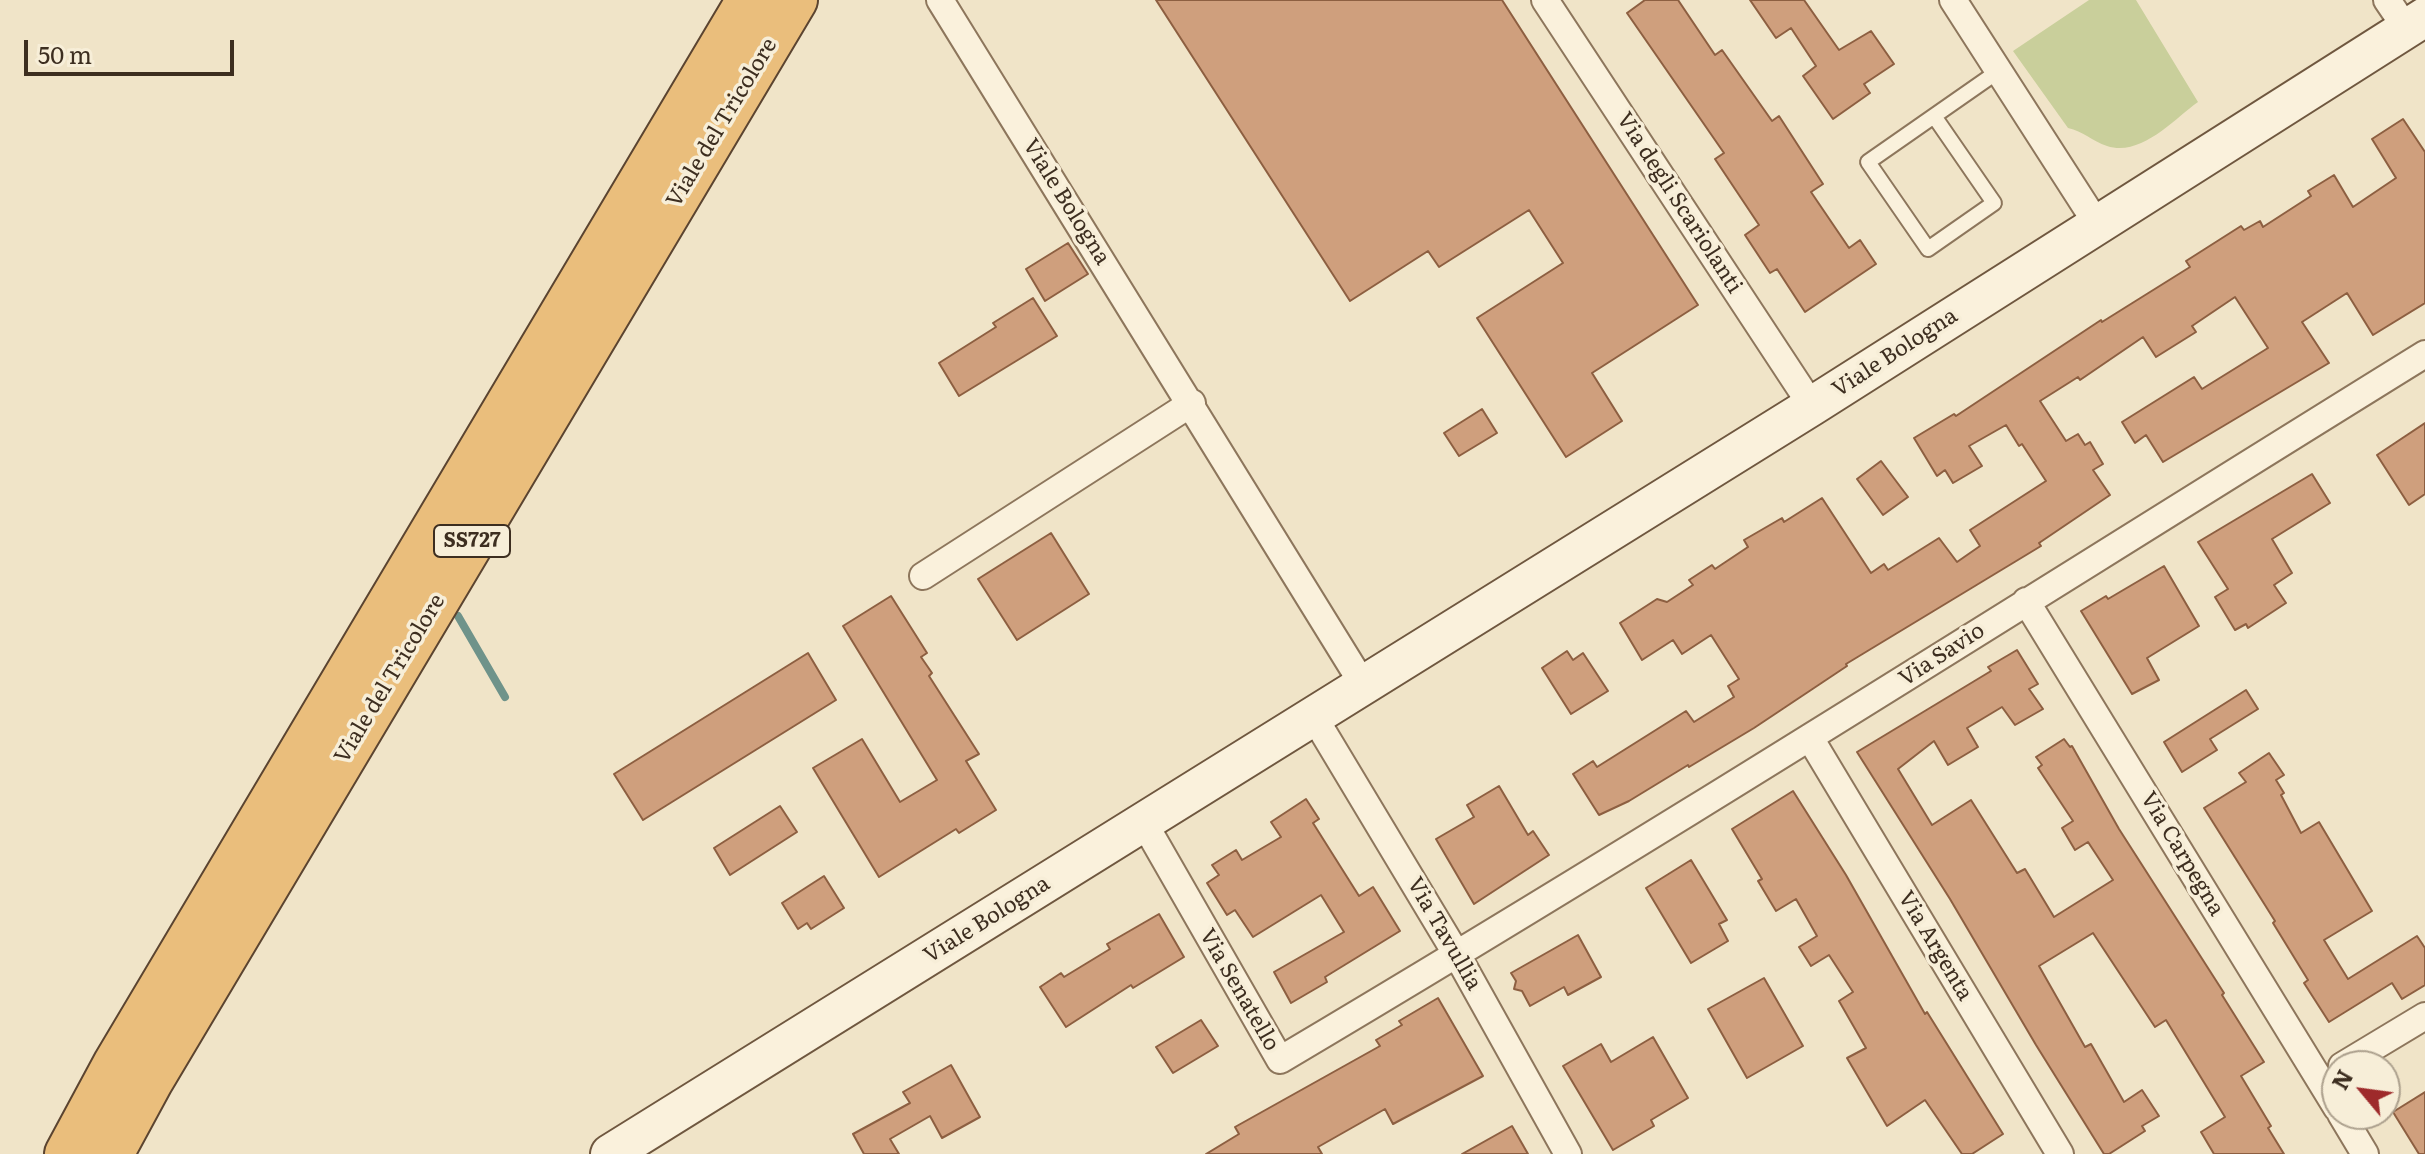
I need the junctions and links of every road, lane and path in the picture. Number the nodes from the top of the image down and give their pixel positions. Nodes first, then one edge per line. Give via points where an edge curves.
1 (749, 0) edge
2 (795, 0) edge
3 (940, 0) edge
4 (1545, 0) edge
5 (1953, 0) edge
6 (2406, 15) edge
7 (2000, 70) junction
8 (1934, 116) junction
9 (2097, 224) junction
10 (2425, 354) edge
11 (1192, 403) junction
12 (1812, 406) junction
13 (923, 576) dead end
14 (2026, 601) junction
15 (1364, 686) junction
16 (1314, 717) junction
17 (1810, 738) junction
18 (1144, 823) junction
19 (1457, 955) junction
20 (2425, 1016) edge
21 (2369, 1050) edge
22 (2321, 1054) edge
23 (2351, 1130) edge
24 (67, 1154) edge
25 (111, 1154) edge
26 (610, 1154) edge
27 (1568, 1154) edge
28 (2060, 1154) edge
29 (2365, 1154) edge

1 - 24 highway, Viale del Tricolore / SS727 via 116,1063
2 - 25 highway, Viale del Tricolore / SS727
3 - 11 street, Viale Bologna
4 - 12 street, Via degli Scariolanti
5 - 7 street
6 - 9 main road, Viale Bologna
7 - 8 lane
7 - 9 street
8 - 8 lane via 1868,162 1928,249 1994,203
9 - 12 main road, Viale Bologna
10 - 14 street, Via Savio
11 - 13 street
11 - 15 street, Viale Bologna
12 - 15 main road, Viale Bologna
14 - 17 street, Via Savio
14 - 22 street, Via Carpegna
15 - 16 main road, Viale Bologna
16 - 18 main road, Viale Bologna
16 - 19 street, Via Tavullia
17 - 19 street, Via Savio
17 - 28 street, Via Argenta
18 - 19 street, Via Senatello via 1280,1060
18 - 26 main road, Viale Bologna
19 - 27 street, Via Tavullia
20 - 21 street
23 - 29 street

